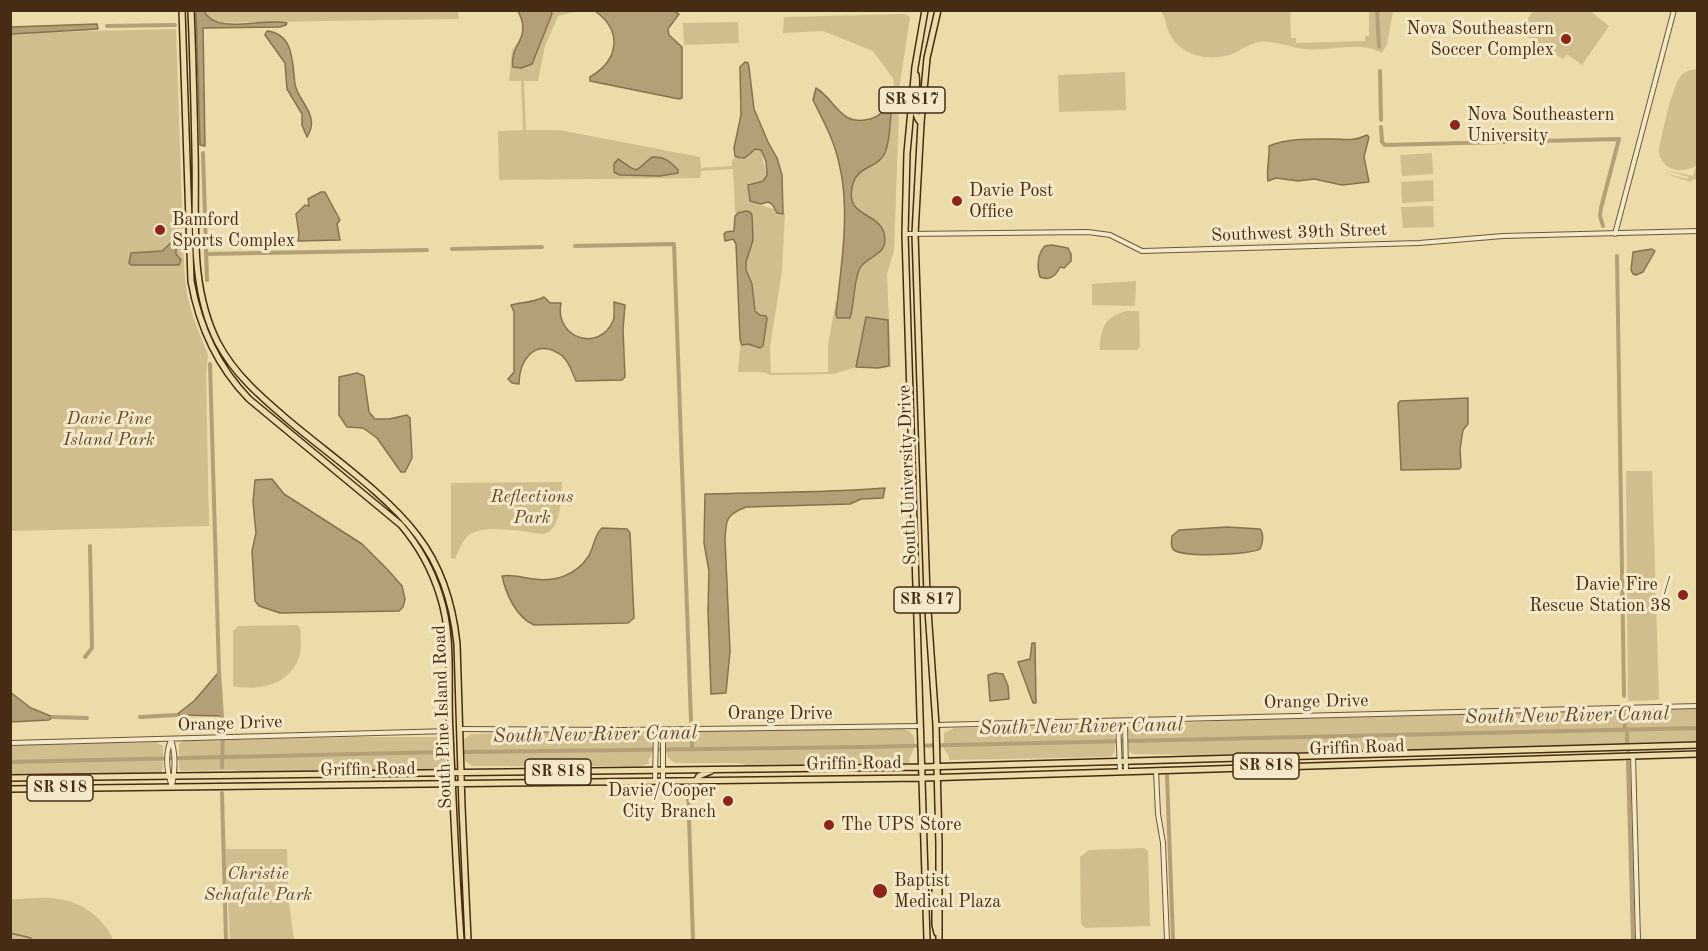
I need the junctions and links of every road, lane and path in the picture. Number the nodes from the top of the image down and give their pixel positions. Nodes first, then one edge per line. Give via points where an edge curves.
1 (182, 10) edge
2 (191, 10) edge
3 (925, 10) edge
4 (938, 10) edge
5 (1674, 10) edge
6 (915, 67) junction
7 (921, 123) junction
8 (1698, 231) edge
9 (905, 234) junction
10 (915, 234) junction
11 (1615, 234) junction
12 (909, 372) junction
13 (919, 372) junction
14 (911, 464) junction
15 (922, 464) junction
16 (455, 622) junction
17 (445, 623) junction
18 (1698, 706) edge
19 (1118, 722) junction
20 (1125, 722) junction
21 (936, 725) junction
22 (921, 726) junction
23 (459, 729) junction
24 (656, 730) junction
25 (663, 730) junction
26 (450, 731) junction
27 (171, 740) junction
28 (10, 743) edge
29 (1698, 745) edge
30 (1649, 746) junction
31 (1627, 747) junction
32 (1698, 754) edge
33 (1618, 756) junction
34 (1633, 756) junction
35 (1245, 757) junction
36 (1262, 757) junction
37 (1123, 761) junction
38 (936, 766) junction
39 (1251, 766) junction
40 (656, 767) junction
41 (663, 767) junction
42 (922, 767) junction
43 (1237, 767) junction
44 (715, 769) junction
45 (1156, 771) junction
46 (171, 773) junction
47 (451, 773) junction
48 (461, 773) junction
49 (1123, 773) junction
50 (937, 777) junction
51 (10, 778) edge
52 (923, 778) junction
53 (655, 781) junction
54 (663, 781) junction
55 (696, 781) junction
56 (451, 784) junction
57 (461, 784) junction
58 (172, 787) junction
59 (10, 789) edge
60 (925, 881) junction
61 (461, 940) edge
62 (468, 940) edge
63 (927, 940) edge
64 (939, 940) edge
65 (1167, 940) edge
66 (1638, 940) edge

1 - 17 main road, South Pine Island Road via 191,281 210,346 234,383 265,413 387,511 411,537 440,597
2 - 16 main road, South Pine Island Road via 198,279 218,343 256,393 391,507 417,535 447,592
3 - 6 main road, South University Drive / SR 817
4 - 7 main road, South University Drive / SR 817 via 927,58
5 - 11 street
6 - 7 main road via 918,83 914,113
6 - 9 main road, South University Drive / SR 817
7 - 10 main road, South University Drive / SR 817
8 - 11 street, Southwest 39th Street
9 - 10 street, Southwest 39th Street
9 - 12 main road, South University Drive / SR 817
10 - 11 street, Southwest 39th Street via 1100,232 1142,252
10 - 13 main road, South University Drive / SR 817
12 - 13 main road
12 - 14 main road, South University Drive / SR 817
13 - 15 main road, South University Drive / SR 817
14 - 15 main road
14 - 22 main road, South University Drive / SR 817
15 - 21 main road, South University Drive / SR 817
16 - 17 main road
16 - 23 main road, South Pine Island Road
17 - 26 main road, South Pine Island Road
18 - 20 street, Orange Drive
19 - 20 street, Orange Drive
19 - 21 street, Orange Drive
19 - 37 street
20 - 37 street
21 - 38 main road, South University Drive / SR 817
22 - 25 street, Orange Drive
22 - 42 main road, South University Drive / SR 817
23 - 24 street, Orange Drive
23 - 48 main road, South Pine Island Road
24 - 25 street, Orange Drive
24 - 40 street
25 - 41 street
26 - 27 street, Orange Drive
26 - 47 main road, South Pine Island Road
27 - 28 street, Orange Drive
27 - 46 street
27 - 46 street
29 - 30 main road, Griffin Road / SR 818
30 - 31 main road, Griffin Road / SR 818
30 - 34 main road
31 - 33 main road
31 - 36 main road, Griffin Road / SR 818
32 - 34 main road, Griffin Road / SR 818
33 - 34 main road, Griffin Road / SR 818
33 - 39 main road, Griffin Road / SR 818
34 - 66 street
35 - 36 main road, Griffin Road / SR 818
35 - 37 main road, Griffin Road / SR 818
35 - 43 main road
36 - 39 main road
37 - 38 main road, Griffin Road / SR 818
37 - 49 street
38 - 42 main road, Griffin Road / SR 818
38 - 50 main road, South University Drive / SR 817
39 - 43 main road, Griffin Road / SR 818
40 - 41 main road, Griffin Road / SR 818
40 - 48 main road, Griffin Road / SR 818
40 - 53 street
41 - 44 main road, Griffin Road / SR 818
41 - 54 street
42 - 44 main road, Griffin Road / SR 818
42 - 52 main road, South University Drive / SR 817
43 - 45 main road, Griffin Road / SR 818
44 - 55 main road
45 - 49 main road, Griffin Road / SR 818
45 - 65 street via 1164,843
46 - 47 main road, Griffin Road / SR 818
46 - 51 main road, Griffin Road / SR 818
46 - 58 street
47 - 48 main road, Griffin Road / SR 818
47 - 56 main road, South Pine Island Road
48 - 57 main road, South Pine Island Road
49 - 50 main road, Griffin Road / SR 818
50 - 52 main road, Griffin Road / SR 818
50 - 64 main road, South University Drive / SR 817
52 - 55 main road, Griffin Road / SR 818
52 - 60 main road, South University Drive / SR 817
53 - 54 main road, Griffin Road / SR 818
53 - 57 main road, Griffin Road / SR 818
54 - 55 main road, Griffin Road / SR 818
56 - 57 main road, Griffin Road / SR 818
56 - 58 main road, Griffin Road / SR 818
56 - 61 main road, South Pine Island Road
57 - 62 main road, South Pine Island Road
58 - 59 main road, Griffin Road / SR 818
60 - 63 main road, South University Drive / SR 817
60 - 64 main road via 935,884

